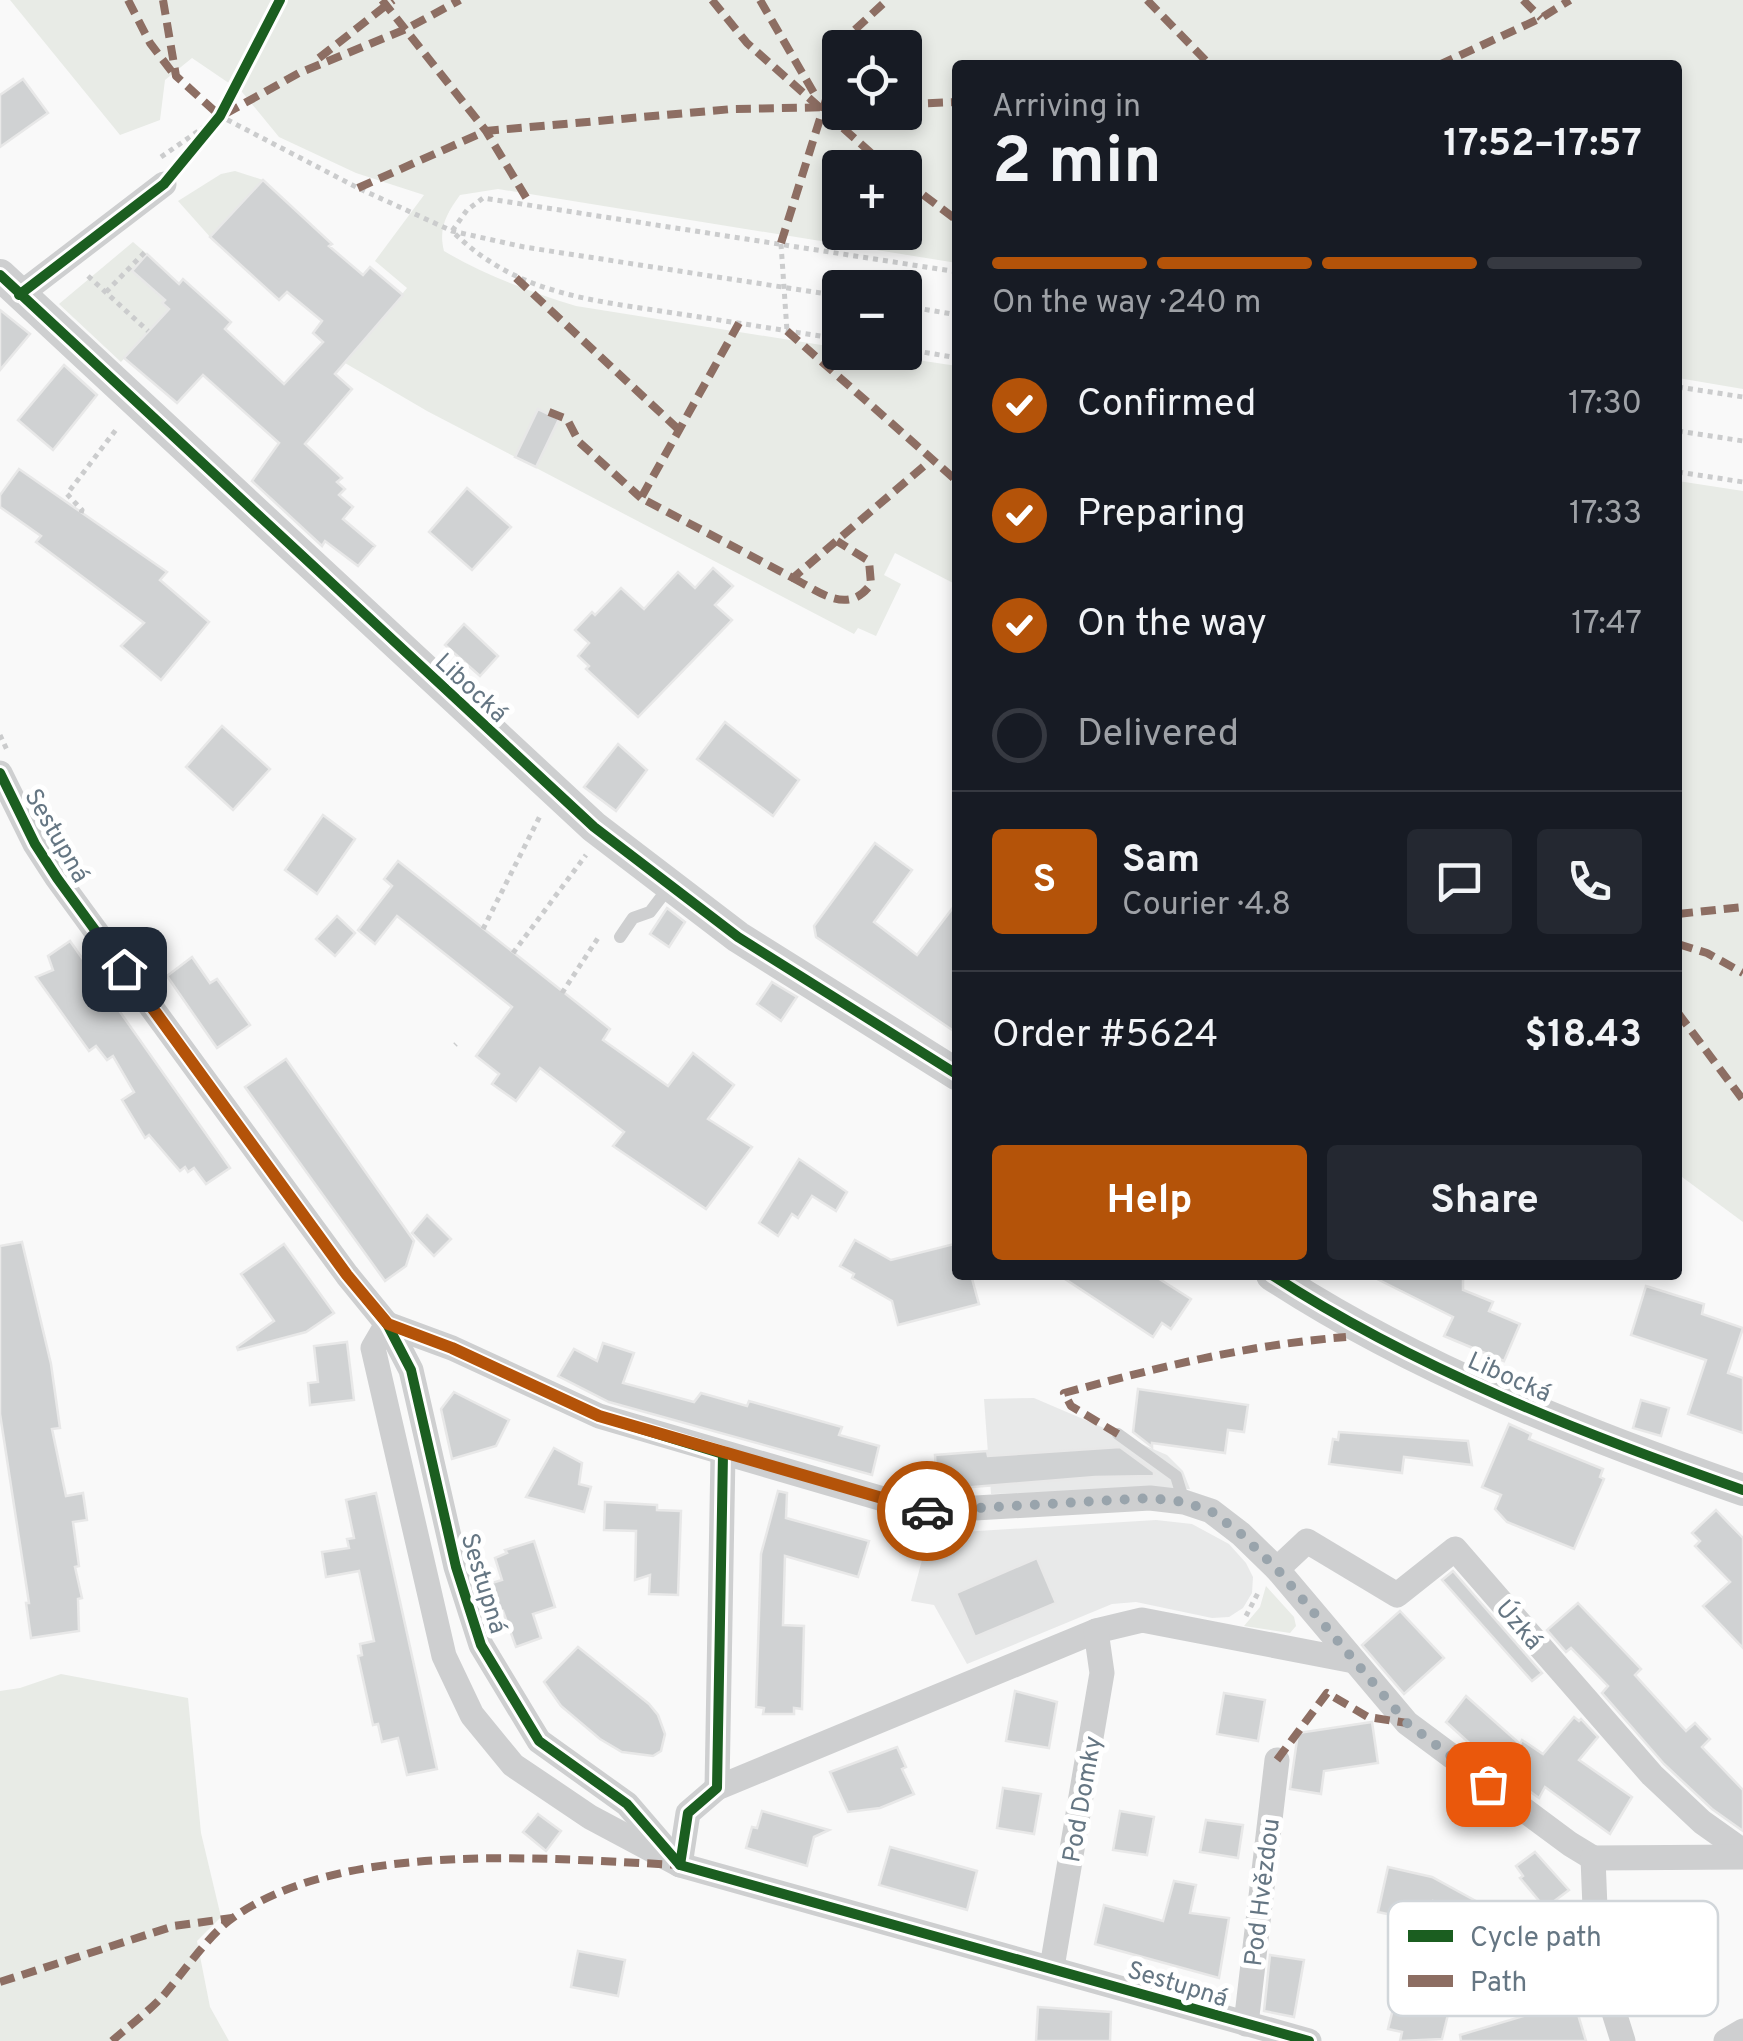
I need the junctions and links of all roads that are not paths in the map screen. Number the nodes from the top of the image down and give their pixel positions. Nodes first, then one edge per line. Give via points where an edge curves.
1 (156, 175) road end
2 (10, 285) edge
3 (7, 769) edge
4 (670, 884) junction
5 (620, 936) dead end
6 (952, 1071) edge
7 (1280, 1280) edge
8 (388, 1324) junction
9 (1118, 1434) dead end
10 (723, 1454) junction
11 (1743, 1490) edge
12 (1184, 1502) junction
13 (1269, 1576) junction
14 (1096, 1631) junction
15 (1354, 1660) junction
16 (1277, 1760) dead end
17 (717, 1788) junction
18 (1743, 1854) edge
19 (1593, 1858) junction
20 (680, 1865) junction
21 (1595, 1901) edge
22 (1052, 1967) junction
23 (1616, 2016) edge
24 (1246, 2024) junction
25 (1743, 2032) edge
26 (1310, 2041) edge
27 (1624, 2041) edge
28 (1726, 2041) edge

1 - 2 street
2 - 4 street, Libocká via 594,827
3 - 8 street, Sestupná via 34,844 56,878
4 - 5 lane
4 - 6 street, Libocká via 738,937
7 - 11 street, Libocká via 1465,1378
8 - 10 street via 599,1416
8 - 20 street, Sestupná via 411,1370 481,1645 539,1740 627,1804
8 - 20 street, Sestupná via 374,1348 444,1656 472,1715 512,1765
9 - 12 lane via 1176,1476
10 - 12 street via 924,1512 1150,1498
10 - 17 street
12 - 13 street via 1211,1511
13 - 15 street
13 - 18 street, Úzká via 1307,1541 1397,1595 1455,1549 1652,1775
14 - 15 street via 1142,1620
14 - 17 street
14 - 22 street, Pod Domky via 1102,1673
15 - 19 street via 1407,1723
16 - 24 street, Pod Hvězdou
17 - 20 street via 688,1813
18 - 19 street
19 - 21 street
20 - 22 street, Sestupná
22 - 24 street, Sestupná
23 - 27 street
24 - 26 street, Sestupná
25 - 28 street

